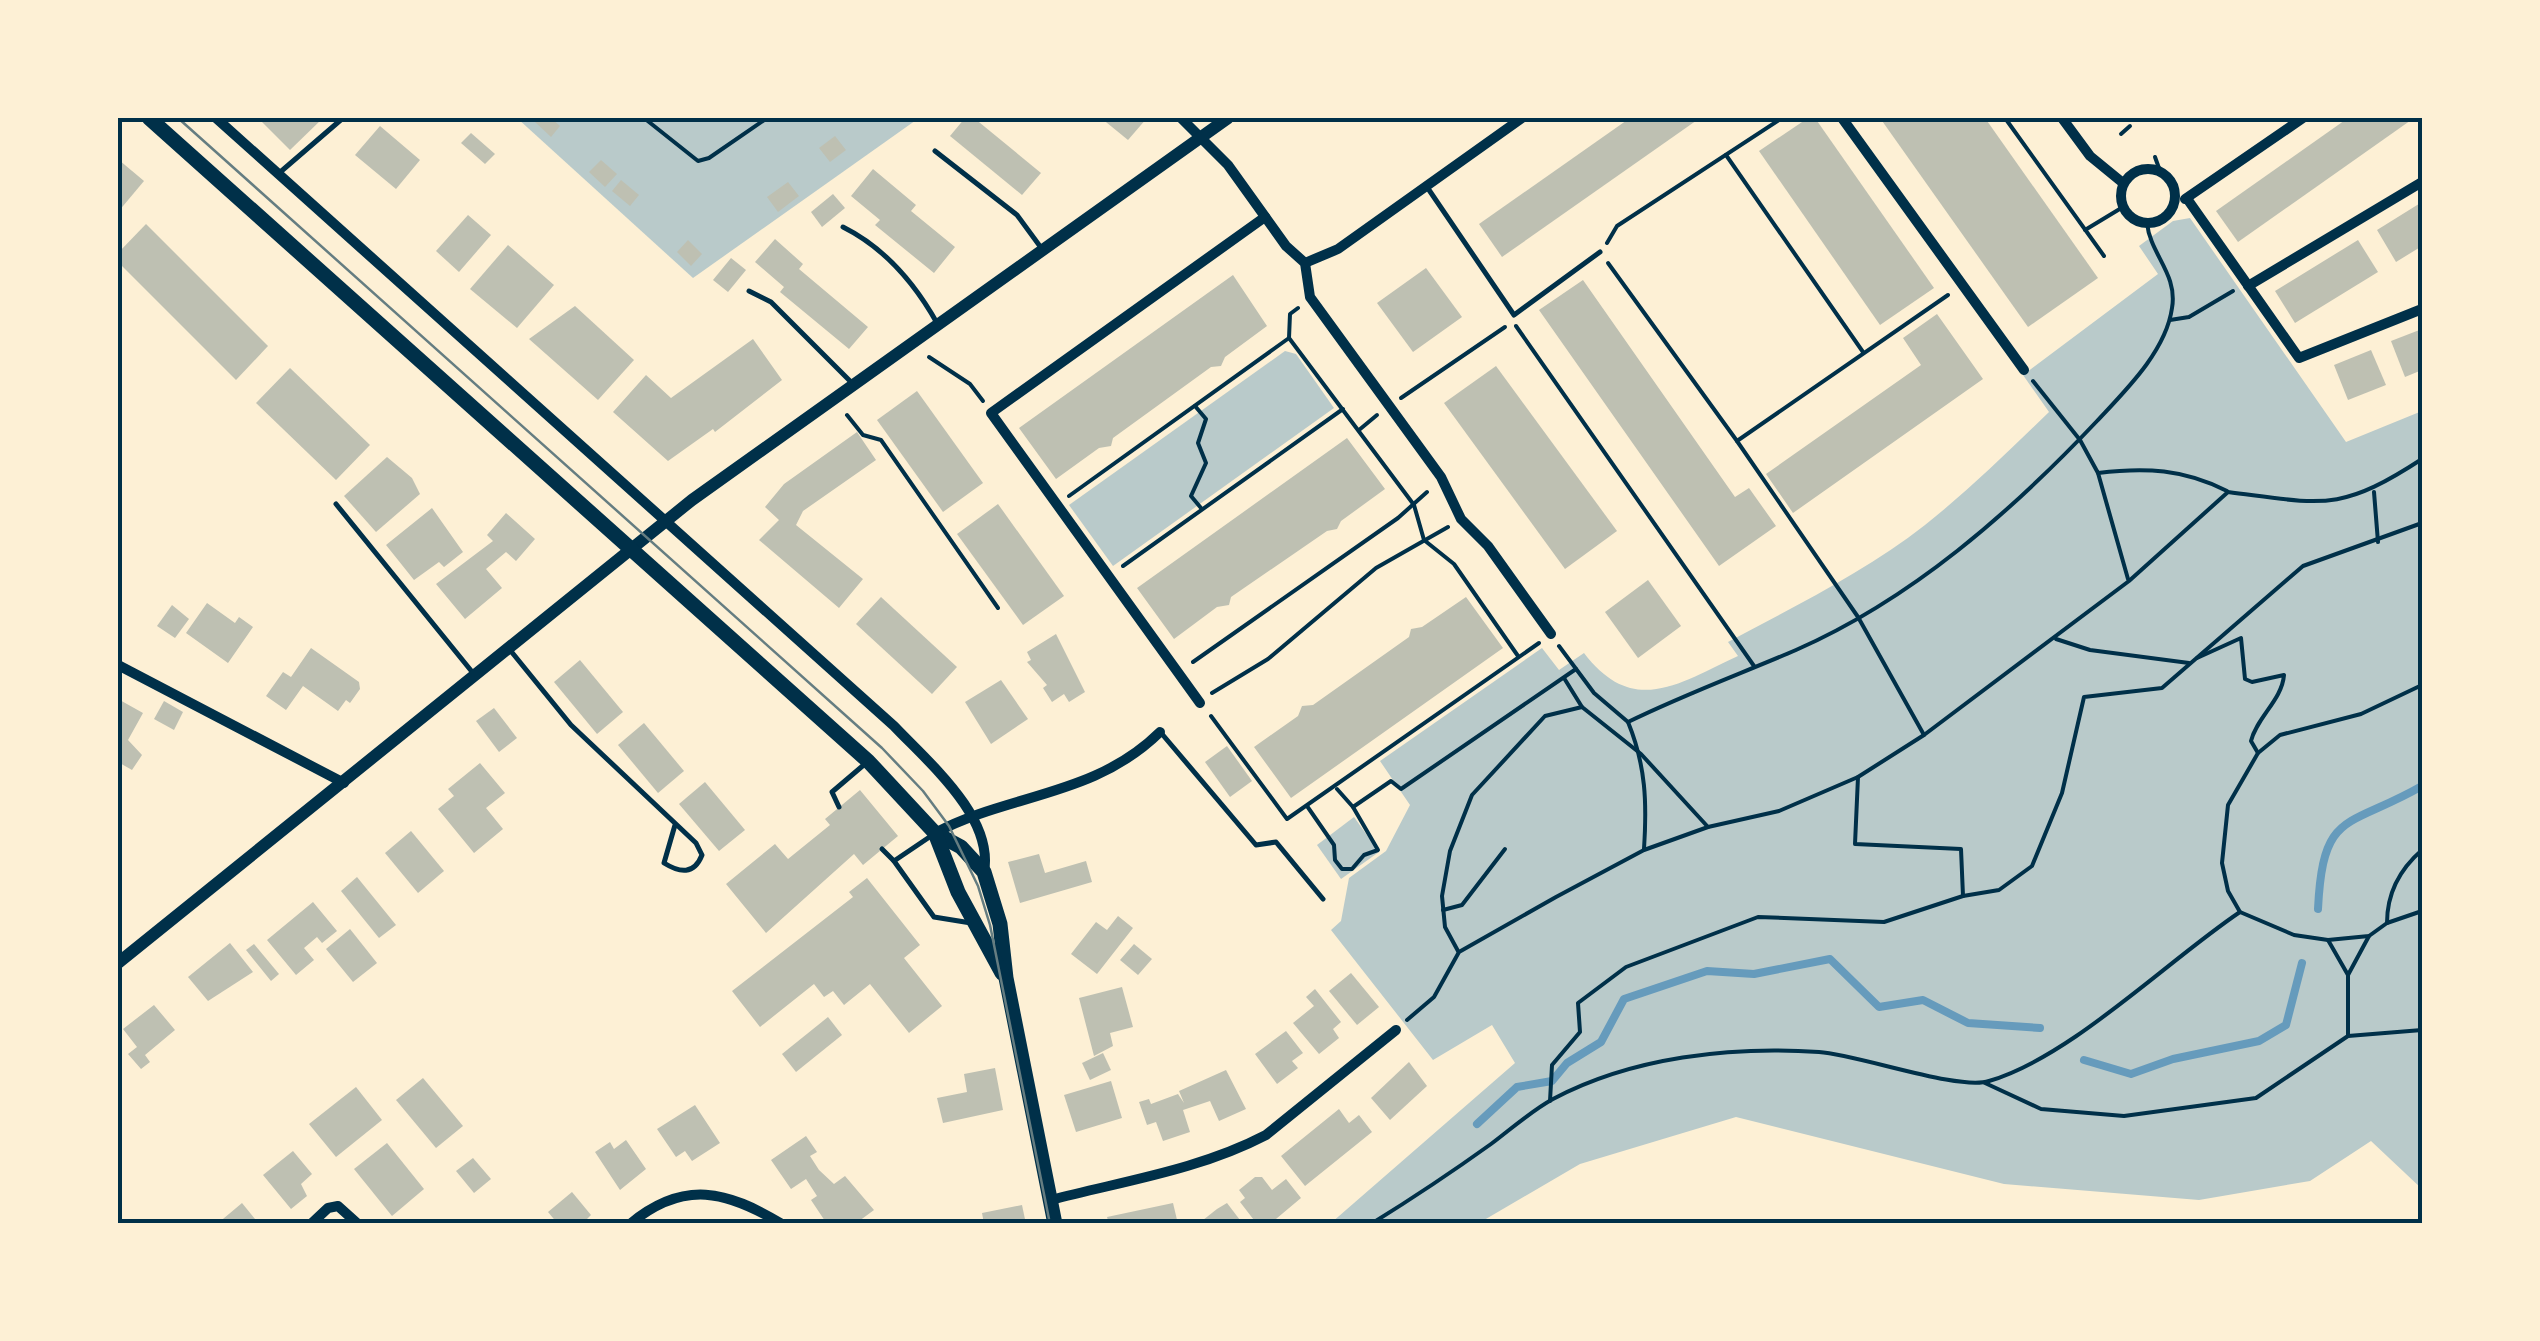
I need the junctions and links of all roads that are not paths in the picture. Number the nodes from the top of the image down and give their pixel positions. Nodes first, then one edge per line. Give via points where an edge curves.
1 (149, 118) edge
2 (216, 118) edge
3 (342, 118) edge
4 (1181, 118) edge
5 (1228, 118) edge
6 (1522, 118) edge
7 (1842, 118) edge
8 (2062, 118) edge
9 (2302, 118) edge
10 (1201, 137) junction
11 (935, 151) dead end
12 (278, 174) junction
13 (2422, 182) edge
14 (2123, 183) junction
15 (1426, 186) junction
16 (2182, 199) junction
17 (1265, 217) junction
18 (842, 227) dead end
19 (1042, 248) junction
20 (1600, 252) road end
21 (1305, 263) junction
22 (2248, 286) junction
23 (748, 291) dead end
24 (2422, 308) edge
25 (936, 324) junction
26 (2024, 370) road end
27 (853, 384) junction
28 (336, 504) dead end
29 (667, 520) junction
30 (630, 548) junction
31 (1551, 634) road end
32 (508, 647) junction
33 (118, 666) edge
34 (474, 674) junction
35 (1200, 703) road end
36 (1160, 732) joint
37 (868, 761) junction
38 (344, 782) junction
39 (839, 807) dead end
40 (971, 818) junction
41 (675, 825) junction
42 (935, 833) junction
43 (882, 849) dead end
44 (894, 862) junction
45 (984, 872) junction
46 (1322, 899) dead end
47 (974, 923) junction
48 (118, 963) edge
49 (1006, 978) junction
50 (1396, 1030) road end
51 (1051, 1200) junction
52 (311, 1224) edge
53 (358, 1224) edge
54 (630, 1224) edge
55 (782, 1224) edge
56 (1056, 1224) edge

1 - 30 main road
2 - 12 street
3 - 12 lane
4 - 10 street
5 - 10 street
6 - 15 street
7 - 26 street
8 - 14 street via 2090,156
9 - 16 street
10 - 17 street
10 - 19 street
11 - 19 lane via 1016,215
12 - 29 street
13 - 22 street
14 - 16 street via 2144,168 2160,171
14 - 16 street via 2123,207 2132,219 2163,219
15 - 20 lane via 1514,315
15 - 21 street via 1338,249
16 - 22 street
17 - 21 street
17 - 35 street via 991,413
18 - 25 lane via 868,240 918,289
19 - 25 street
21 - 31 street via 1310,297 1441,478 1460,519 1488,546
22 - 24 street via 2299,358
23 - 27 lane via 771,302
25 - 27 street
27 - 29 street
28 - 34 lane
29 - 30 street
29 - 40 street via 894,726
30 - 32 street
30 - 37 main road
32 - 34 street
32 - 41 lane via 572,725
33 - 38 street
34 - 38 street
36 - 40 street via 1102,774
36 - 46 lane via 1256,845 1276,842
37 - 39 lane via 832,792
37 - 42 main road
38 - 48 street
40 - 42 street
40 - 45 street via 988,850
41 - 41 lane via 702,855 689,871 664,863
42 - 44 lane
42 - 45 main road via 961,847
42 - 47 main road
43 - 44 lane
44 - 47 lane via 934,918
45 - 49 main road via 1000,924
47 - 49 main road
49 - 51 main road
50 - 51 street via 1244,1146 1134,1182
51 - 56 main road
52 - 53 street via 338,1206
54 - 55 street via 647,1210 690,1195 726,1195

